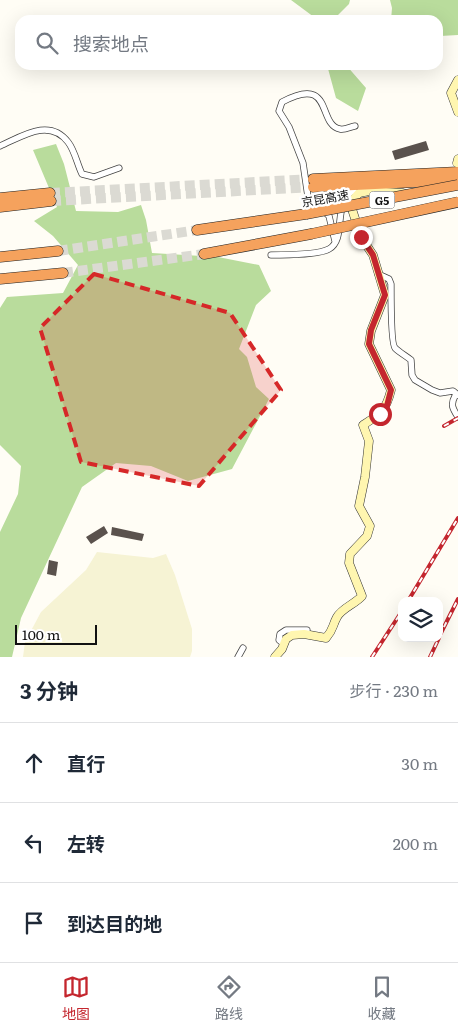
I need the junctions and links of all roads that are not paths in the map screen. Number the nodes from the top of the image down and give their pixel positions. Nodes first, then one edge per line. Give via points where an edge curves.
1 (458, 80) edge
2 (458, 112) edge
3 (355, 126) dead end
4 (0, 146) edge
5 (458, 164) edge
6 (119, 168) dead end
7 (456, 183) edge
8 (360, 193) junction
9 (0, 198) edge
10 (458, 202) edge
11 (0, 207) edge
12 (196, 230) tunnel mouth
13 (335, 242) junction
14 (58, 251) tunnel mouth
15 (204, 254) tunnel mouth
16 (271, 255) dead end
17 (0, 257) edge
18 (63, 273) tunnel mouth
19 (378, 274) junction
20 (0, 279) edge
21 (458, 395) edge
22 (458, 417) edge
23 (306, 630) dead end
24 (284, 644) junction
25 (243, 648) dead end
26 (238, 657) edge
27 (275, 657) edge

1 - 2 street via 451,93
3 - 13 street via 337,129 319,99 308,93 296,94 282,102 279,111 303,163 308,197 329,216
4 - 6 street via 47,129 67,140 82,174 94,177
5 - 7 highway via 313,183
7 - 8 street via 451,188 438,191
7 - 12 highway, 京昆高速 / G5, bridge via 306,214
8 - 13 street via 353,191 346,195
8 - 19 street via 350,204
9 - 11 highway via 50,197
10 - 15 highway, G5, bridge
13 - 16 street via 331,248 318,253
14 - 17 highway
18 - 20 highway
19 - 21 street via 389,279 391,284 392,340 395,348 411,360 415,380 440,393 453,390
19 - 24 street via 385,295 369,344 391,390 387,406 363,424 369,441 359,506 370,526 367,536 350,554 349,563 362,596 337,616 333,630 326,638 292,635
21 - 22 street via 452,402
23 - 24 street via 286,630 280,634 279,640
24 - 27 street
25 - 26 street

